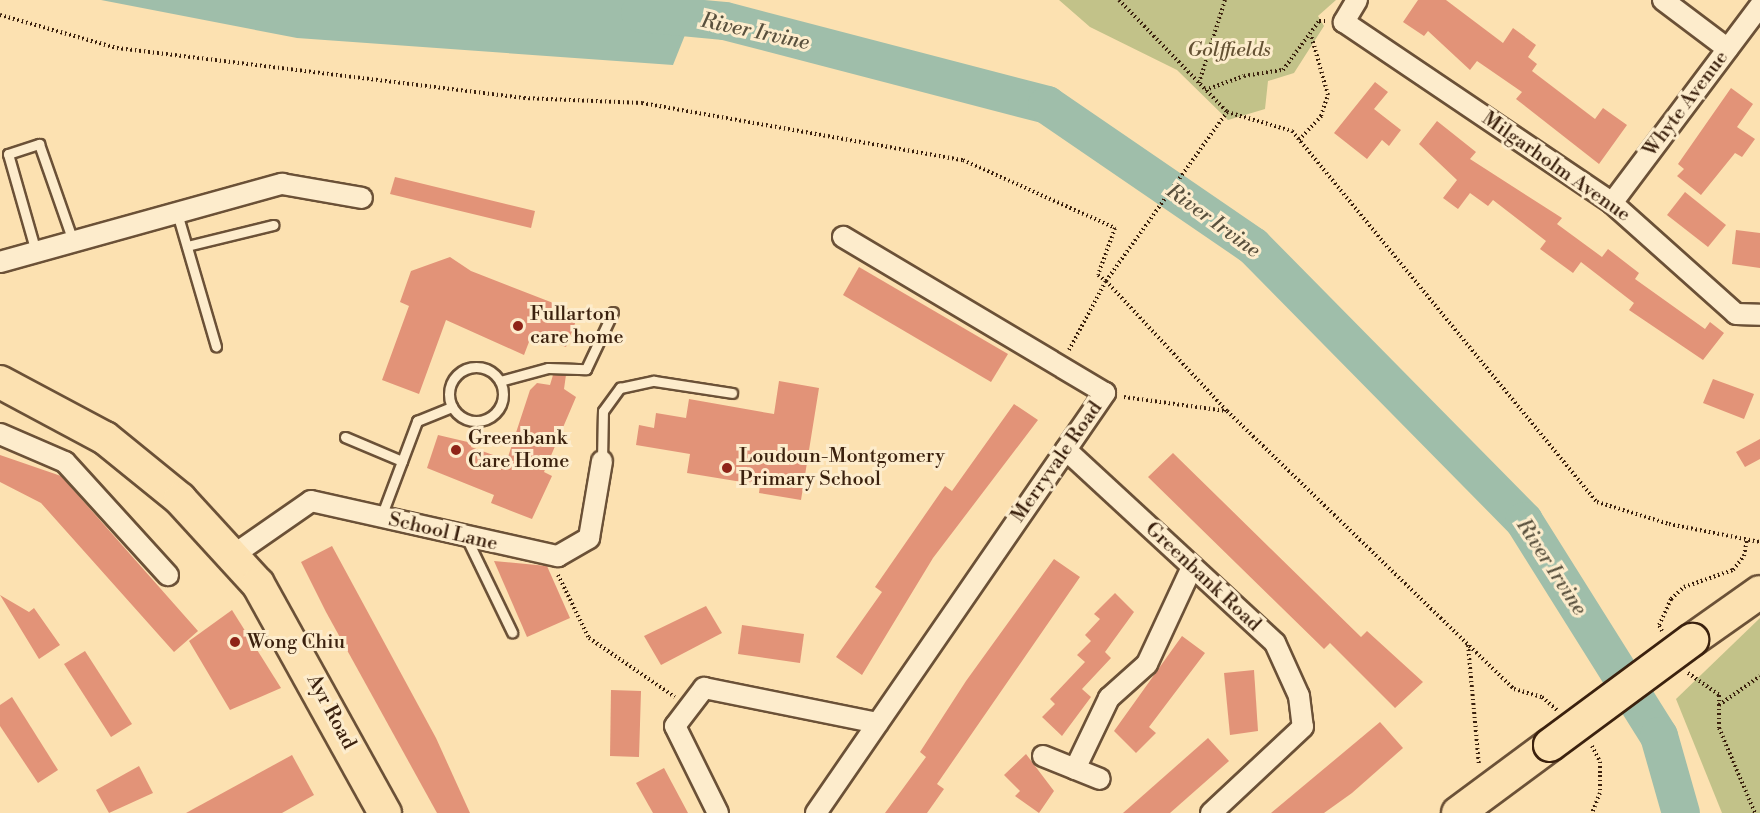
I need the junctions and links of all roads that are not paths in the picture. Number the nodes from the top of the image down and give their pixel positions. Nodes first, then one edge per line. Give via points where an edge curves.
1 (1357, 0) edge
2 (1663, 0) edge
3 (1760, 6) edge
4 (1728, 49) junction
5 (362, 198) dead end
6 (1612, 203) junction
7 (177, 213) junction
8 (273, 225) dead end
9 (843, 237) dead end
10 (73, 242) junction
11 (187, 246) junction
12 (36, 252) junction
13 (0, 262) edge
14 (612, 312) dead end
15 (1759, 318) edge
16 (216, 346) dead end
17 (500, 381) junction
18 (0, 382) edge
19 (732, 393) dead end
20 (452, 407) junction
21 (0, 434) edge
22 (345, 437) dead end
23 (1066, 450) junction
24 (402, 461) junction
25 (602, 461) joint
26 (381, 517) junction
27 (466, 537) junction
28 (232, 556) junction
29 (1192, 567) junction
30 (168, 575) dead end
31 (1760, 592) edge
32 (512, 632) dead end
33 (878, 723) junction
34 (1043, 756) dead end
35 (1076, 769) junction
36 (1100, 779) dead end
37 (1470, 804) edge
38 (385, 813) edge
39 (718, 813) edge
40 (816, 813) edge
41 (1211, 813) edge

1 - 6 street, Milgarholm Avenue via 1344,22
2 - 4 street
3 - 4 street, Whyte Avenue
4 - 6 street, Whyte Avenue
5 - 7 street via 282,184
6 - 15 street, Milgarholm Avenue via 1736,314
7 - 10 street
7 - 11 lane
8 - 11 lane
9 - 23 street, Merryvale Road via 1105,393
10 - 12 street
10 - 12 lane via 39,144 8,154
11 - 16 lane
12 - 13 street
14 - 17 lane via 586,369 548,368
17 - 20 lane via 503,397 489,417 465,418
17 - 20 lane via 486,368 468,368 450,388
18 - 28 main road, Ayr Road via 105,438 180,499
19 - 25 lane via 654,381 620,388 603,411
20 - 24 lane via 417,421
21 - 30 street via 65,462
22 - 24 lane
23 - 29 street, Greenbank Road
23 - 33 street, Merryvale Road
24 - 26 lane
25 - 27 street, School Lane via 589,538 558,556
26 - 27 street, School Lane
26 - 28 street, School Lane via 311,501
27 - 32 lane
28 - 38 main road, Ayr Road via 258,584 298,651
29 - 35 street via 1147,664 1109,698
29 - 41 street, Greenbank Road via 1275,643 1299,696 1303,727
31 - 37 main road, bridge
33 - 39 street via 704,688 675,726
33 - 40 street, Merryvale Road
34 - 35 street
35 - 36 street

